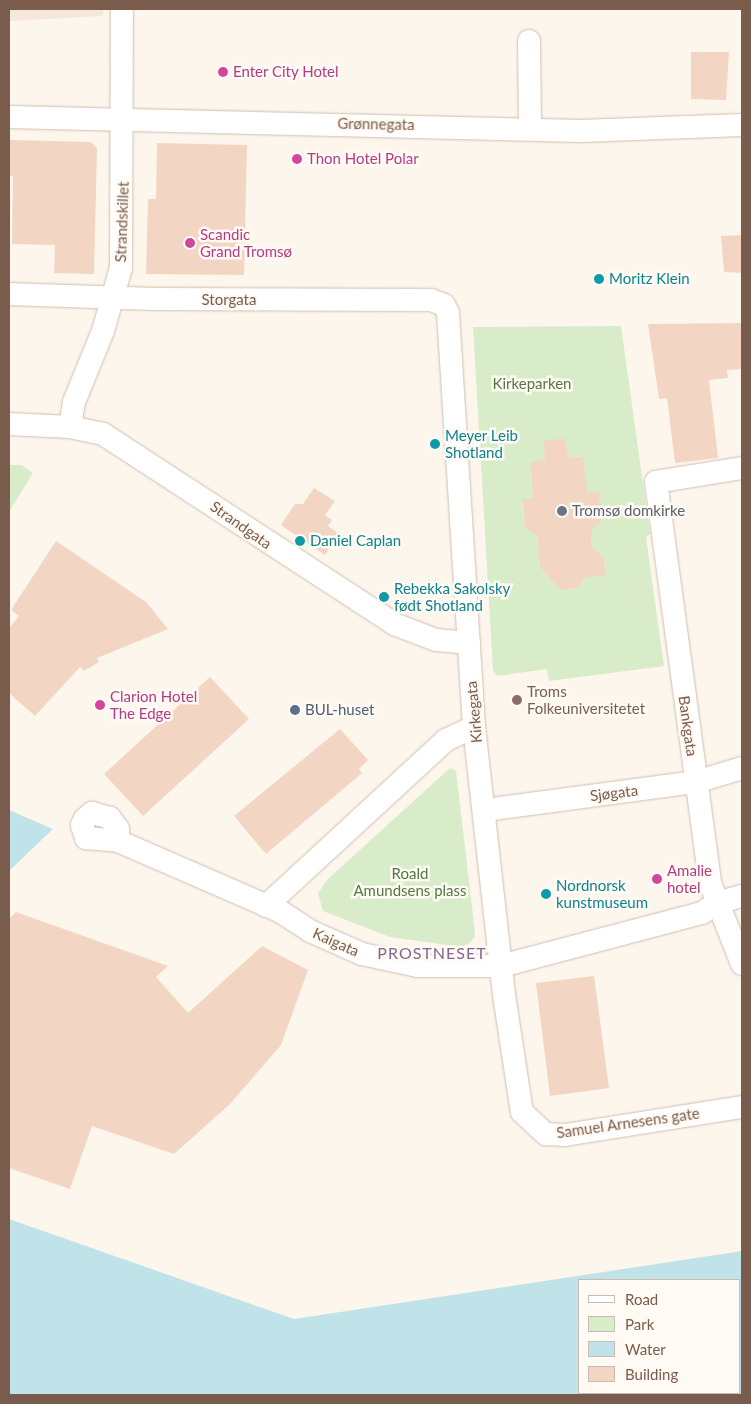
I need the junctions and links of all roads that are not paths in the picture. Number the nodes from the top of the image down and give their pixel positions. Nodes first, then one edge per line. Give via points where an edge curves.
1 (122, 9) edge
2 (529, 41) dead end
3 (9, 117) edge
4 (125, 120) junction
5 (742, 126) edge
6 (530, 129) junction
7 (9, 294) edge
8 (115, 297) junction
9 (447, 308) joint
10 (9, 424) edge
11 (70, 427) junction
12 (742, 468) edge
13 (468, 643) junction
14 (474, 727) junction
15 (742, 768) edge
16 (696, 782) junction
17 (485, 810) junction
18 (118, 841) dead end
19 (742, 896) edge
20 (717, 903) junction
21 (266, 906) junction
22 (742, 964) edge
23 (501, 966) junction
24 (742, 1107) edge
25 (522, 1112) joint

1 - 4 street, Strandskillet via 121,86
2 - 6 street
3 - 4 street, Grønnegata
4 - 6 street, Grønnegata
4 - 8 street, Strandskillet via 121,268
5 - 6 street, Grønnegata
7 - 8 street, Storgata
8 - 9 street, Storgata via 431,300 441,302
8 - 11 street, Strandskillet via 74,402
9 - 13 street, Kirkegata
10 - 11 street, Strandgata
11 - 13 street, Strandgata via 103,434 402,629 436,640
12 - 16 street, Bankgata via 656,482
13 - 14 street, Kirkegata
14 - 17 street, Kirkegata
14 - 21 street via 446,740
15 - 16 street, Sjøgata
16 - 17 street, Sjøgata
16 - 20 street, Bankgata via 710,883
17 - 23 street, Kirkegata
18 - 21 street, Kaigata
19 - 20 street, Kaigata
20 - 22 street, Bankgata via 727,919
20 - 23 street, Kaigata via 702,913
21 - 23 street, Kaigata via 310,931 389,962 434,967
23 - 25 street, Kirkegata
24 - 25 street, Samuel Arnesens gate via 565,1135 546,1134

